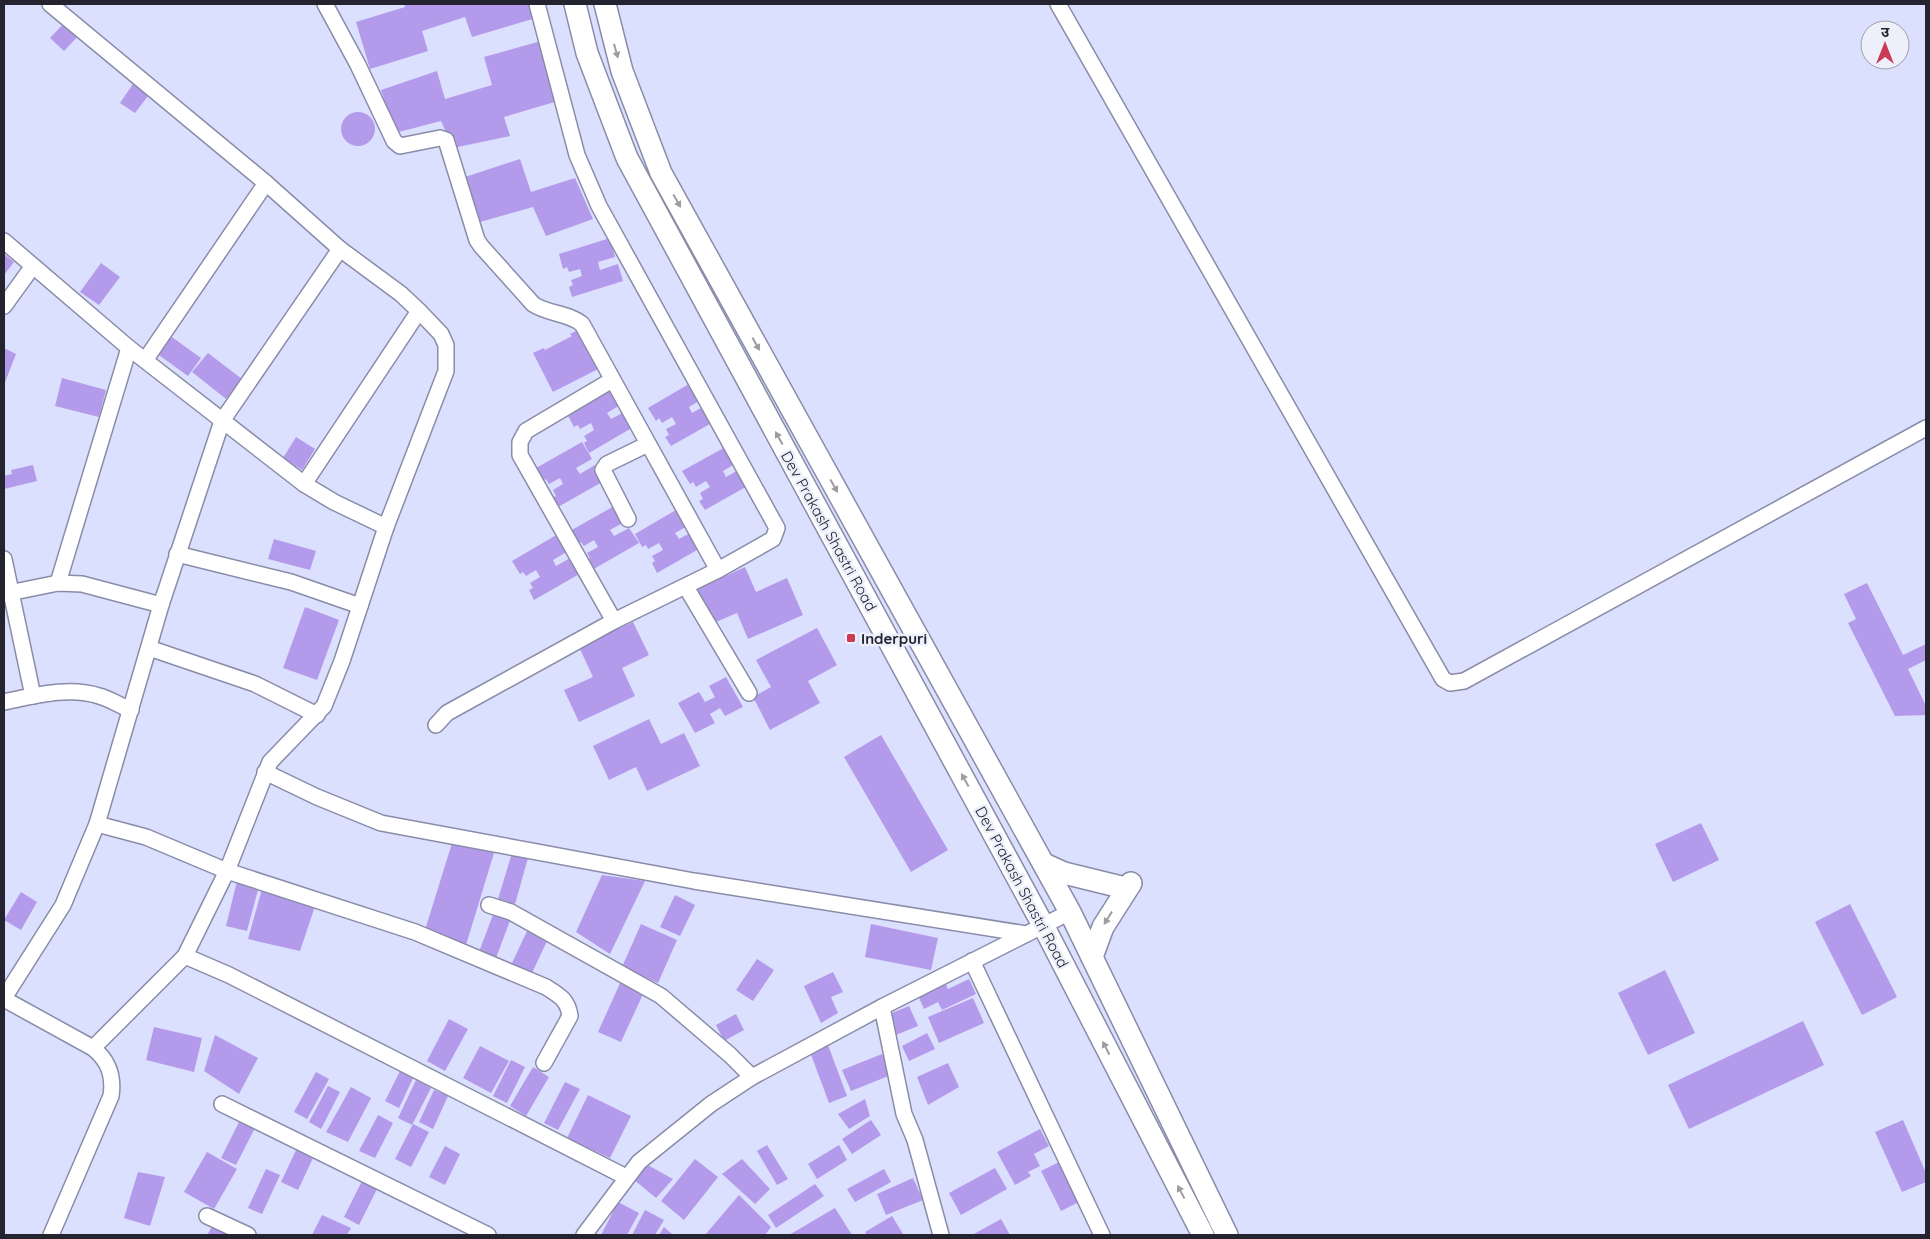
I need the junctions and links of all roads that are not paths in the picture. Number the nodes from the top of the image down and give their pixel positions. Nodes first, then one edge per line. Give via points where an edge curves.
1 (50, 4) edge
2 (325, 4) edge
3 (537, 4) edge
4 (575, 4) edge
5 (605, 4) edge
6 (1058, 4) edge
7 (266, 183) junction
8 (4, 241) edge
9 (340, 249) junction
10 (33, 266) junction
11 (4, 306) edge
12 (419, 311) junction
13 (130, 348) junction
14 (146, 359) junction
15 (612, 380) junction
16 (222, 421) junction
17 (1926, 428) edge
18 (648, 444) junction
19 (304, 484) junction
20 (628, 519) dead end
21 (386, 527) junction
22 (177, 554) junction
23 (4, 559) edge
24 (718, 570) junction
25 (58, 584) junction
26 (686, 587) junction
27 (7, 594) edge
28 (161, 605) junction
29 (360, 606) junction
30 (614, 621) junction
31 (149, 648) junction
32 (749, 693) dead end
33 (34, 696) junction
34 (4, 702) edge
35 (131, 710) junction
36 (317, 715) junction
37 (436, 725) dead end
38 (265, 772) junction
39 (97, 824) junction
40 (1044, 864) junction
41 (227, 871) junction
42 (489, 905) dead end
43 (1070, 912) junction
44 (1035, 930) junction
45 (185, 956) junction
46 (1092, 956) junction
47 (972, 961) junction
48 (4, 999) edge
49 (882, 1006) junction
50 (94, 1048) junction
51 (544, 1063) dead end
52 (752, 1078) junction
53 (222, 1104) dead end
54 (626, 1177) junction
55 (207, 1216) dead end
56 (51, 1235) edge
57 (248, 1235) edge
58 (488, 1235) edge
59 (584, 1235) edge
60 (941, 1235) edge
61 (1102, 1235) edge
62 (1203, 1235) edge
63 (1227, 1235) edge

1 - 7 street
2 - 15 street via 394,141 400,146 440,138 446,140 481,246 533,304 582,324
3 - 24 street via 577,155 590,188 777,528 773,539
44 -> 4 street, Dev Prakash Shastri Road via 627,158 588,52
5 -> 40 street, Dev Prakash Shastri Road via 622,72 661,172
6 - 17 street via 1443,679 1450,683 1464,681
7 - 9 street
7 - 14 street
8 - 10 street
9 - 12 street
9 - 16 street
10 - 11 street
10 - 13 street
12 - 19 street
12 - 21 street via 441,334 446,345 446,371
13 - 14 street
13 - 25 street
14 - 16 street
15 - 18 street
15 - 30 street via 526,431 519,448
16 - 19 street
16 - 22 street
18 - 20 street via 607,464 603,470
18 - 24 street
19 - 21 street
21 - 29 street
22 - 28 street
22 - 29 street via 291,582
23 - 27 street
24 - 26 street
25 - 27 street
25 - 28 street via 82,584
26 - 30 street
26 - 32 street
27 - 33 street
28 - 31 street
29 - 36 street via 342,661 324,706
30 - 37 street via 447,713
31 - 35 street
31 - 36 street via 255,684
33 - 34 street
33 - 35 street via 82,692
35 - 39 street
36 - 38 street via 278,752
38 - 41 street
38 - 44 street via 317,798 381,823 694,882
39 - 41 street via 146,836
39 - 48 street via 64,904
40 - 43 street, Dev Prakash Shastri Road
40 -> 46 street via 1064,873 1126,885 1102,927
41 - 45 street
41 - 51 street via 415,932 546,987 564,998 570,1016
42 - 52 street via 510,912 661,996
43 - 44 street
43 - 46 street, Dev Prakash Shastri Road
44 - 47 street
62 -> 44 street, Dev Prakash Shastri Road
45 - 50 street
45 - 54 street via 229,975
46 - 63 street, Dev Prakash Shastri Road
47 - 49 street
47 - 61 street
48 - 50 street
49 - 52 street
49 - 60 street via 904,1114
50 - 56 street via 108,1066 113,1081 111,1096
52 - 54 street via 710,1104 653,1149
53 - 58 street
54 - 59 street
55 - 57 street

